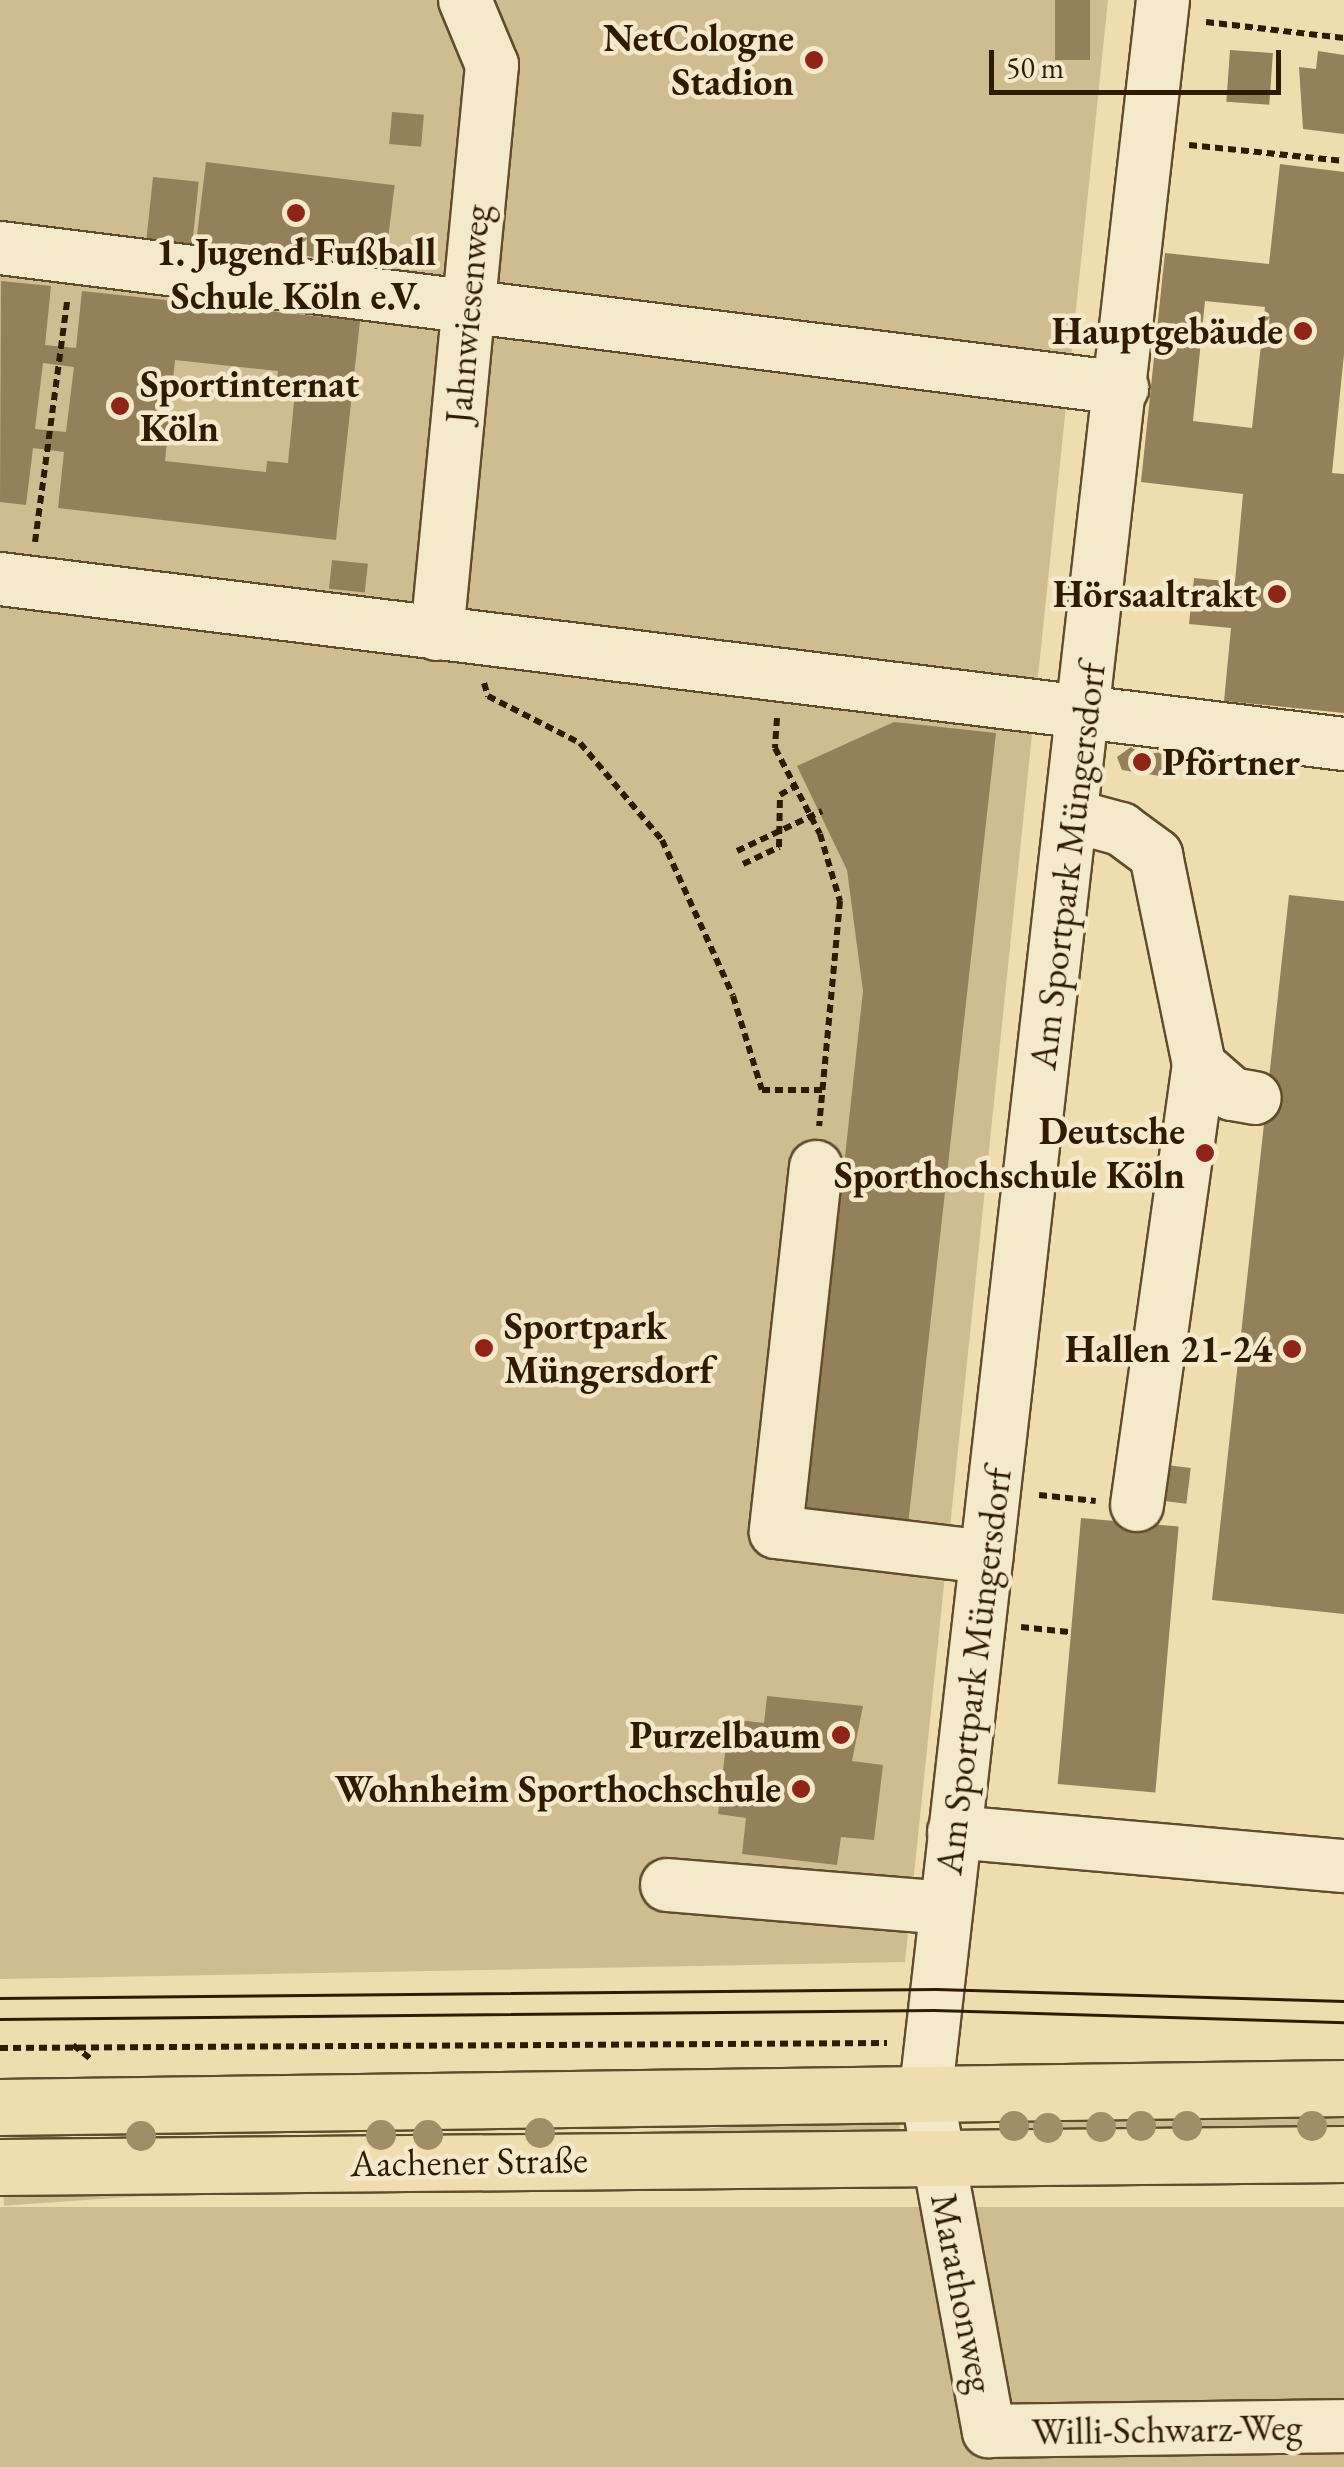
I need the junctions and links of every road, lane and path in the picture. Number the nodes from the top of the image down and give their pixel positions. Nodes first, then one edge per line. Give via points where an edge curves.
1 (465, 0) edge
2 (1162, 8) edge
3 (1344, 38) edge
4 (1148, 141) junction
5 (1344, 161) edge
6 (0, 248) edge
7 (68, 292) dead end
8 (469, 302) junction
9 (1122, 388) junction
10 (15, 581) edge
11 (454, 637) junction
12 (780, 676) junction
13 (1085, 717) junction
14 (1344, 744) edge
15 (796, 786) junction
16 (1073, 816) junction
17 (776, 832) junction
18 (766, 837) junction
19 (770, 852) junction
20 (1199, 1065) junction
21 (822, 1090) junction
22 (1255, 1098) dead end
23 (816, 1167) joint
24 (1046, 1495) dead end
25 (1115, 1503) joint
26 (985, 1571) junction
27 (1016, 1626) dead end
28 (1070, 1632) dead end
29 (954, 1832) junction
30 (1344, 1866) edge
31 (667, 1885) dead end
32 (945, 1908) junction
33 (0, 2048) edge
34 (927, 2076) junction
35 (1344, 2088) edge
36 (0, 2107) edge
37 (938, 2154) junction
38 (1344, 2154) edge
39 (0, 2167) edge
40 (1344, 2426) edge
41 (989, 2431) joint

1 - 8 street, Jahnwiesenweg via 492,64
2 - 3 path
2 - 4 street, Am Sportpark Müngersdorf
4 - 5 path
4 - 9 street, Am Sportpark Müngersdorf
6 - 8 street
7 - 10 path
8 - 9 street
8 - 11 street, Jahnwiesenweg
9 - 13 street, Am Sportpark Müngersdorf
10 - 11 street
11 - 12 street
11 - 21 path via 488,696 580,743 662,840 733,996 762,1090
12 - 13 street
12 - 15 path via 775,748
13 - 14 street
13 - 16 street, Am Sportpark Müngersdorf
15 - 19 path via 780,794 779,847
15 - 21 path via 840,901
16 - 20 street via 1120,829 1156,855
16 - 26 street, Am Sportpark Müngersdorf
17 - 18 path
17 - 18 path via 822,811
17 - 19 path via 782,846
18 - 19 path via 737,851 743,864
20 - 22 street via 1232,1094
20 - 25 street
21 - 23 path
23 - 26 street via 776,1532
24 - 25 path
26 - 29 street, Am Sportpark Müngersdorf
27 - 28 path
29 - 30 street
29 - 32 street, Am Sportpark Müngersdorf
31 - 32 street
32 - 34 street, Am Sportpark Müngersdorf
33 - 34 path via 872,2036
34 - 35 main road, Aachener Straße
34 - 36 main road, Aachener Straße
34 - 37 street
37 - 38 main road, Aachener Straße
37 - 39 main road, Aachener Straße
37 - 41 street, Marathonweg
40 - 41 street, Willi-Schwarz-Weg

